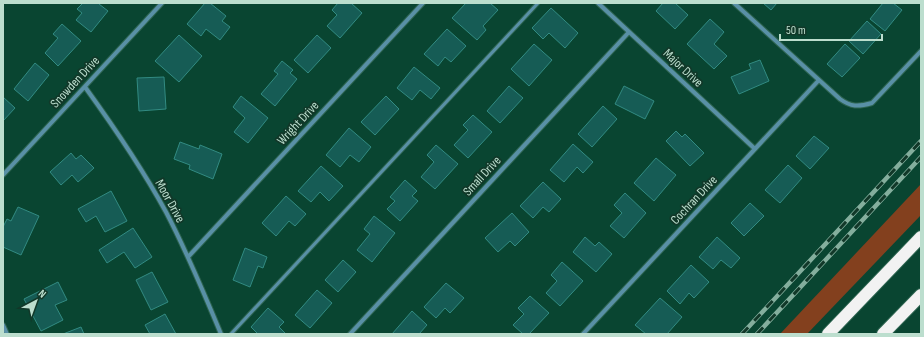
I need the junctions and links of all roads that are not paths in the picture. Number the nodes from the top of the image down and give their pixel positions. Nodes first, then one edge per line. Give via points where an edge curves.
1 (162, 3) edge
2 (423, 3) edge
3 (538, 3) edge
4 (598, 3) edge
5 (734, 3) edge
6 (629, 32) junction
7 (921, 51) edge
8 (819, 80) junction
9 (85, 87) junction
10 (755, 149) junction
11 (3, 175) edge
12 (921, 237) edge
13 (188, 257) junction
14 (921, 295) edge
15 (3, 325) edge
16 (7, 334) edge
17 (221, 334) edge
18 (231, 334) edge
19 (350, 334) edge
20 (583, 334) edge
21 (828, 334) edge
22 (883, 334) edge

1 - 9 street, Snowden Drive
2 - 13 street, Wright Drive
3 - 18 lane
4 - 6 street, Major Drive
5 - 8 street
6 - 10 street, Major Drive
6 - 19 street, Small Drive
7 - 8 street via 872,103 862,106 850,106
8 - 10 street, Cochran Drive
9 - 11 street, Snowden Drive
9 - 13 street, Moor Drive via 139,165
10 - 20 street, Cochran Drive
12 - 21 highway
13 - 17 street, Moor Drive
14 - 22 highway
15 - 16 street

